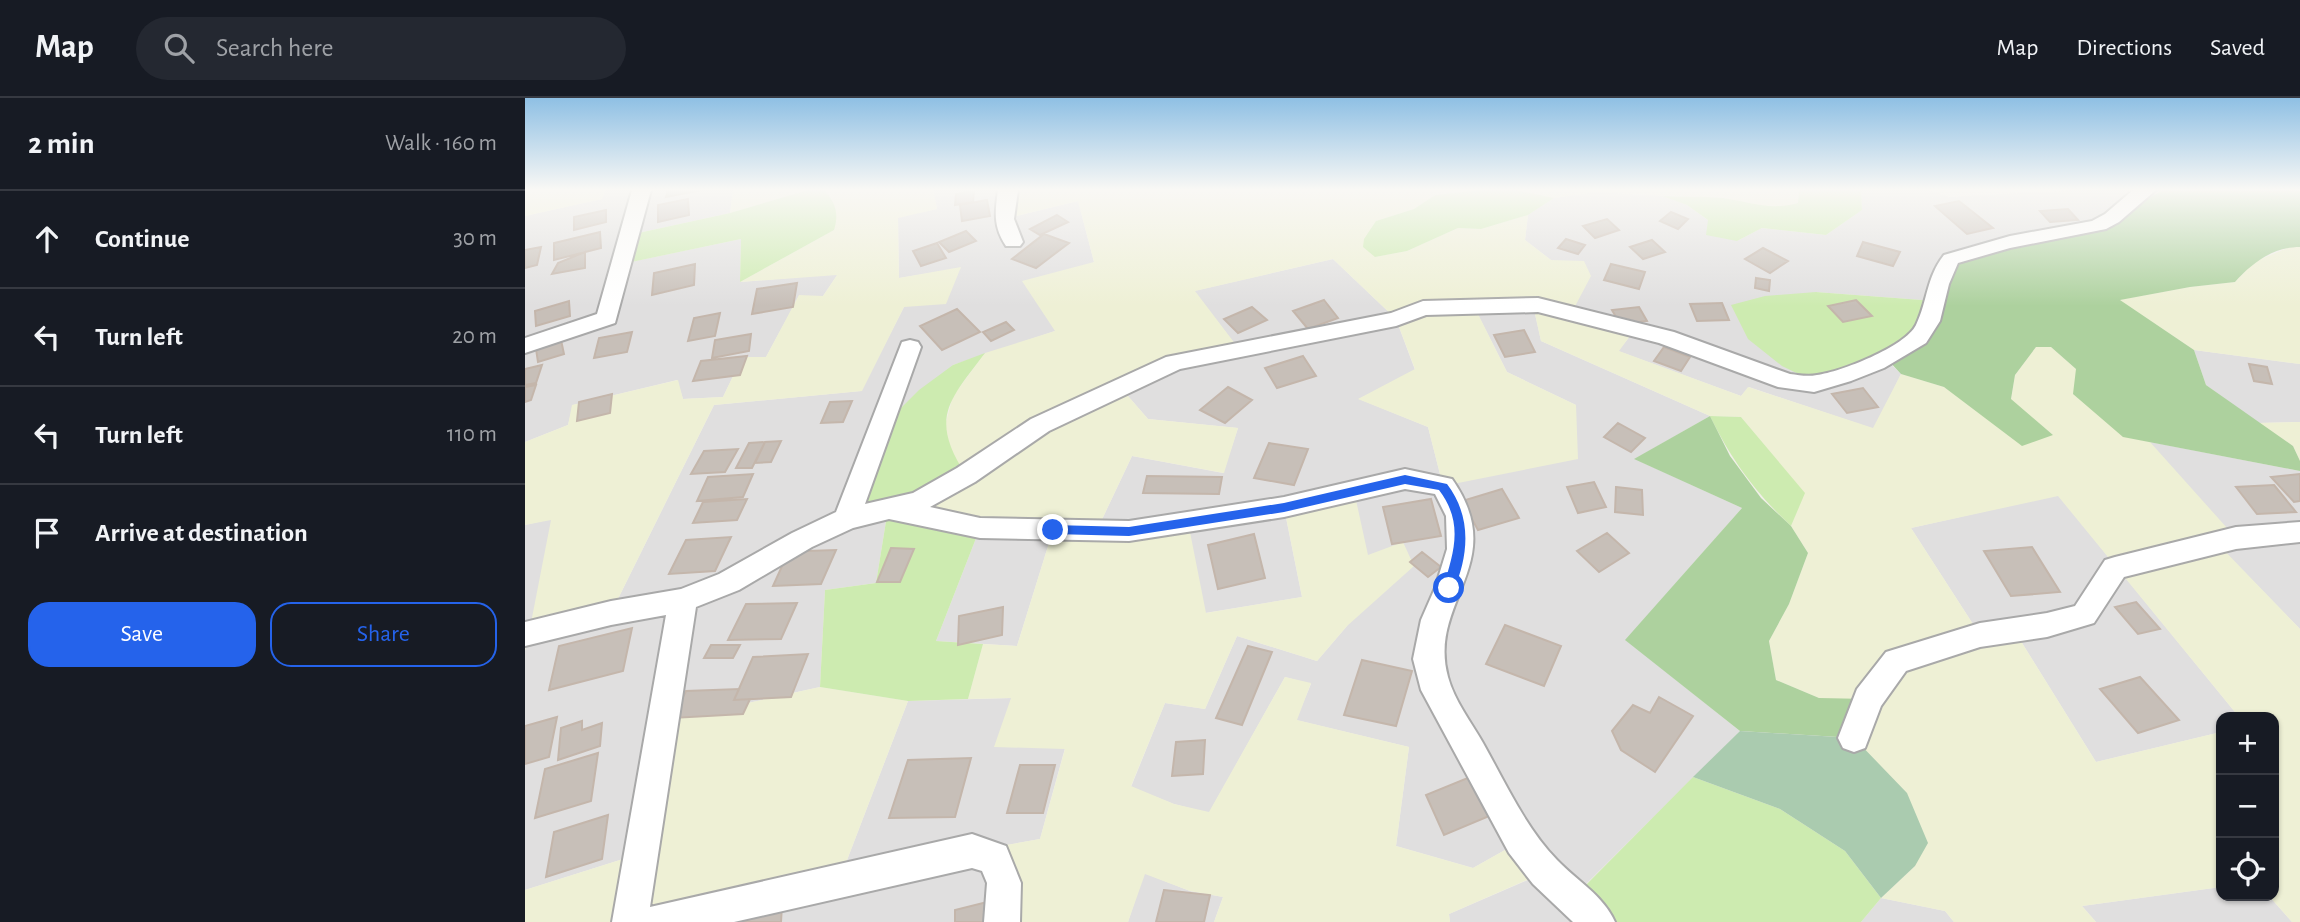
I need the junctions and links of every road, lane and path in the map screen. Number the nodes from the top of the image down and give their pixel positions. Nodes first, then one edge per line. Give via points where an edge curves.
1 (631, 228) edge
2 (1008, 228) edge
3 (2090, 228) edge
4 (1013, 242) dead end
5 (525, 346) edge
6 (910, 347) dead end
7 (888, 509) junction
8 (847, 519) junction
9 (2300, 532) edge
10 (683, 600) junction
11 (525, 634) edge
12 (1854, 738) dead end
13 (630, 922) edge
14 (656, 922) edge
15 (1002, 922) edge
16 (1597, 922) edge

1 - 5 street via 607,318
2 - 4 street
3 - 7 street via 2041,235 1951,258 1938,279 1924,332 1899,351 1840,378 1806,384 1786,381 1665,337 1538,305 1423,308 1396,319 1174,362 1039,425 919,501
6 - 8 street
7 - 8 street
7 - 16 street via 980,528 1129,531 1284,508 1405,480 1443,486 1459,516 1461,549 1430,646 1428,659 1436,690 1521,841 1545,873
8 - 10 street via 729,582
9 - 12 street via 2237,538 2115,568 2084,615 1980,635 1896,661 1868,699
10 - 11 street
10 - 13 street
14 - 15 street via 972,851 994,858 1003,883

